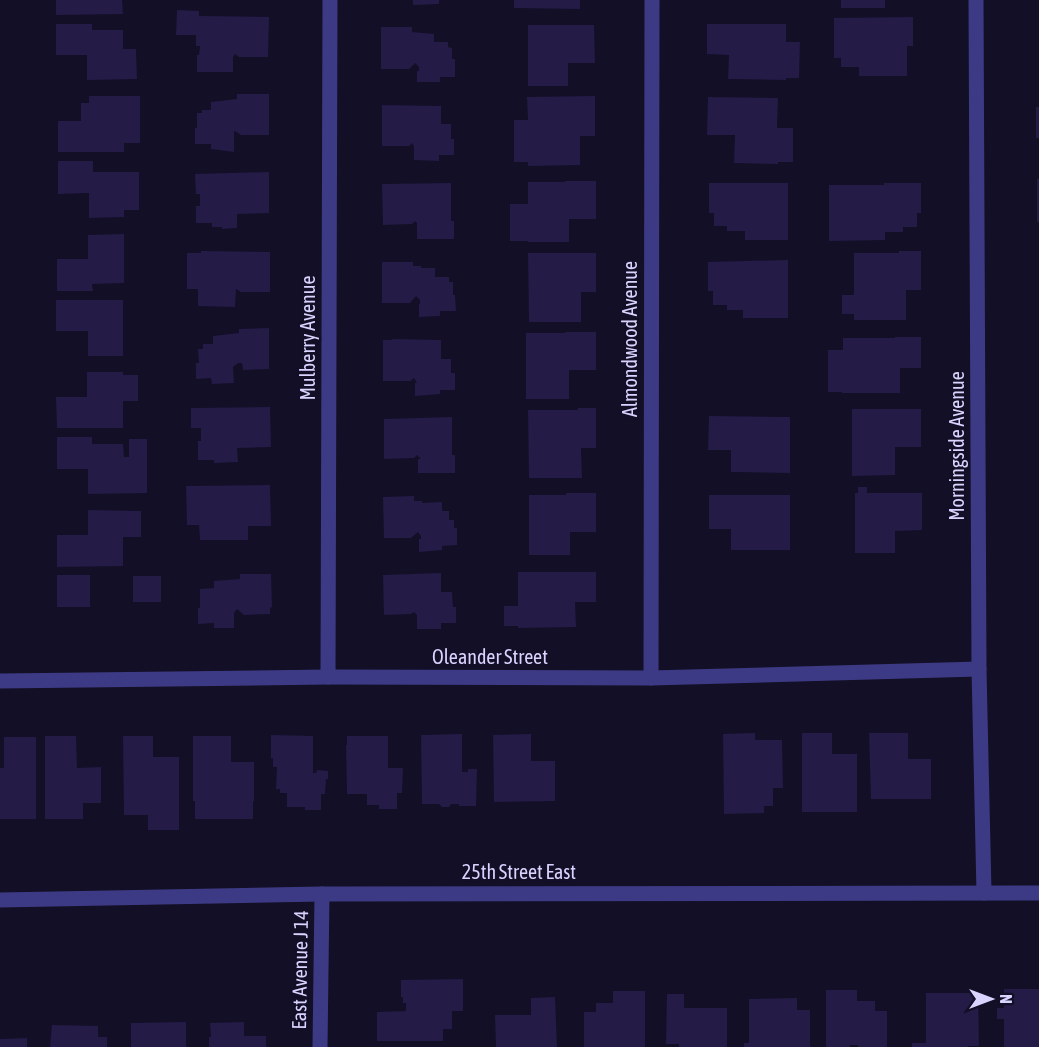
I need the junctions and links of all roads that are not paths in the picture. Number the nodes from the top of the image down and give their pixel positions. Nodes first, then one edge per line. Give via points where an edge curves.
1 (330, 0) edge
2 (652, 0) edge
3 (976, 0) edge
4 (979, 669) junction
5 (328, 677) junction
6 (651, 678) junction
7 (0, 681) edge
8 (984, 893) junction
9 (1039, 893) edge
10 (322, 894) junction
11 (0, 900) edge
12 (320, 1047) edge

1 - 5 street, Mulberry Avenue
2 - 6 street, Almondwood Avenue
3 - 4 street, Morningside Avenue
4 - 6 street, Oleander Street
4 - 8 street, Morningside Avenue
5 - 6 street, Oleander Street
5 - 7 street, Oleander Street
8 - 9 street, 25th Street East
8 - 10 street, 25th Street East
10 - 11 street, 25th Street East
10 - 12 street, East Avenue J 14

